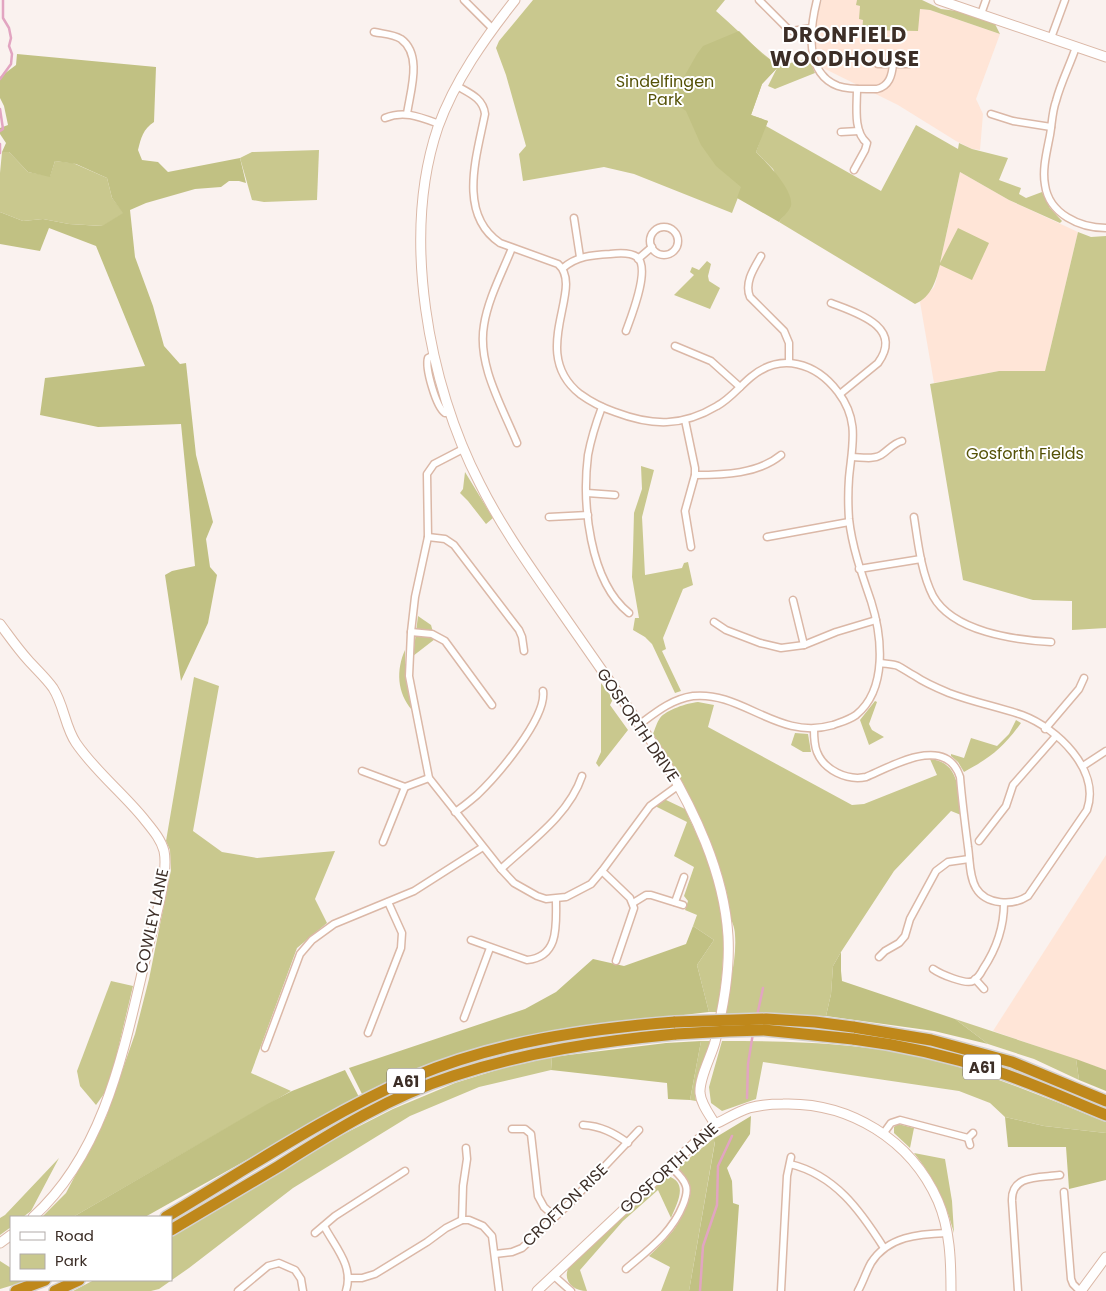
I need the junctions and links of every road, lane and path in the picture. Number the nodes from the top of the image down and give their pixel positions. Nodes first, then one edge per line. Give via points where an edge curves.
1 (464, 0) edge
2 (515, 0) edge
3 (759, 0) edge
4 (818, 0) edge
5 (940, 0) edge
6 (986, 0) edge
7 (1065, 0) edge
8 (981, 14) junction
9 (812, 28) junction
10 (493, 30) junction
11 (374, 32) dead end
12 (1052, 38) junction
13 (1076, 46) junction
14 (1106, 57) edge
15 (878, 64) dead end
16 (893, 64) junction
17 (909, 64) dead end
18 (456, 86) junction
19 (858, 89) junction
20 (407, 114) junction
21 (991, 114) dead end
22 (385, 118) dead end
23 (439, 124) junction
24 (1051, 127) junction
25 (859, 131) junction
26 (841, 132) dead end
27 (854, 170) dead end
28 (574, 218) dead end
29 (1106, 228) edge
30 (652, 247) junction
31 (512, 248) junction
32 (761, 256) dead end
33 (580, 257) junction
34 (638, 259) junction
35 (563, 268) junction
36 (832, 303) dead end
37 (626, 332) dead end
38 (675, 346) dead end
39 (790, 362) junction
40 (740, 387) junction
41 (840, 394) junction
42 (602, 407) junction
43 (685, 420) junction
44 (902, 441) dead end
45 (517, 443) dead end
46 (463, 449) junction
47 (781, 455) dead end
48 (852, 457) junction
49 (695, 475) junction
50 (587, 493) junction
51 (615, 495) dead end
52 (588, 515) junction
53 (549, 517) dead end
54 (914, 517) dead end
55 (849, 522) junction
56 (428, 537) junction
57 (767, 537) dead end
58 (691, 547) dead end
59 (922, 559) junction
60 (860, 569) junction
61 (793, 600) dead end
62 (629, 613) dead end
63 (876, 620) junction
64 (714, 622) dead end
65 (0, 624) edge
66 (411, 632) junction
67 (1052, 642) dead end
68 (804, 645) junction
69 (524, 651) dead end
70 (880, 663) junction
71 (1084, 678) dead end
72 (542, 691) dead end
73 (492, 705) dead end
74 (640, 724) junction
75 (814, 729) junction
76 (1045, 729) junction
77 (1056, 736) junction
78 (1106, 751) edge
79 (1083, 766) junction
80 (362, 771) dead end
81 (582, 776) dead end
82 (429, 778) junction
83 (679, 785) junction
84 (405, 787) junction
85 (456, 812) junction
86 (979, 841) dead end
87 (383, 842) dead end
88 (483, 846) junction
89 (969, 859) junction
90 (501, 869) junction
91 (602, 872) junction
92 (684, 877) dead end
93 (556, 899) junction
94 (388, 902) junction
95 (675, 902) junction
96 (633, 903) junction
97 (1004, 903) junction
98 (683, 905) dead end
99 (471, 940) dead end
100 (490, 948) junction
101 (879, 957) dead end
102 (616, 961) dead end
103 (934, 969) dead end
104 (975, 979) junction
105 (984, 989) dead end
106 (464, 1018) dead end
107 (676, 1028) junction
108 (368, 1033) dead end
109 (853, 1033) junction
110 (265, 1048) dead end
111 (1106, 1101) edge
112 (1106, 1115) edge
113 (583, 1124) dead end
114 (715, 1124) junction
115 (512, 1130) dead end
116 (639, 1130) dead end
117 (883, 1134) junction
118 (628, 1143) junction
119 (970, 1145) dead end
120 (466, 1148) dead end
121 (669, 1165) junction
122 (405, 1171) dead end
123 (1060, 1175) dead end
124 (1064, 1192) dead end
125 (33, 1216) edge
126 (168, 1216) edge
127 (555, 1217) junction
128 (462, 1220) junction
129 (324, 1226) junction
130 (172, 1229) edge
131 (315, 1233) dead end
132 (947, 1233) junction
133 (884, 1248) junction
134 (495, 1254) junction
135 (1106, 1257) edge
136 (626, 1269) dead end
137 (554, 1276) junction
138 (348, 1278) junction
139 (42, 1281) edge
140 (77, 1281) edge
141 (16, 1291) edge
142 (55, 1291) edge
143 (238, 1291) edge
144 (303, 1291) edge
145 (346, 1291) edge
146 (499, 1291) edge
147 (537, 1291) edge
148 (571, 1291) edge
149 (781, 1291) edge
150 (858, 1291) edge
151 (952, 1291) edge
152 (1018, 1291) edge
153 (1080, 1291) edge

1 - 10 street
2 - 10 street, GOSFORTH DRIVE
3 - 9 street via 788,29
4 - 9 street
5 - 8 street
6 - 8 street
7 - 12 street
8 - 12 street
9 - 19 street via 813,51 820,73 837,86
10 - 18 street, GOSFORTH DRIVE
11 - 20 street via 401,40 412,55
12 - 13 street
13 - 14 street
13 - 24 street via 1056,101
15 - 16 street
16 - 17 street
16 - 19 street via 889,82 882,88
18 - 23 street, GOSFORTH DRIVE
18 - 31 street via 475,97 484,107 474,180 477,214 492,237
19 - 25 street
20 - 22 street
20 - 23 street
21 - 24 street
23 - 46 street, GOSFORTH DRIVE via 425,177 422,274 434,355
24 - 29 street via 1044,176 1047,193 1060,211 1075,222
25 - 26 street
25 - 27 street via 866,146
28 - 33 street
30 - 30 street via 651,237 656,230 665,227 676,234 678,243 669,254 659,254
30 - 34 street
31 - 35 street
31 - 45 street via 493,294 482,341 486,365
32 - 39 street via 751,275 748,292 784,331 789,343
33 - 34 street via 630,254
33 - 35 street
34 - 37 street via 641,278
35 - 42 street via 566,283 556,348 560,366 578,392
36 - 41 street via 874,322 884,338 884,352 878,363
38 - 40 street via 711,361
39 - 40 street via 763,369
39 - 41 street via 817,371
40 - 43 street via 717,406
41 - 48 street via 852,419
42 - 43 street via 653,423
42 - 50 street via 588,454
43 - 49 street via 695,460
44 - 48 street via 892,444 877,457
46 - 56 street via 434,464 427,474
46 - 74 street, GOSFORTH DRIVE via 502,525
47 - 49 street via 765,466 751,470
48 - 55 street
49 - 58 street via 685,511
50 - 51 street
50 - 52 street
52 - 53 street
52 - 62 street via 601,574 618,604
54 - 59 street
55 - 57 street
55 - 60 street
56 - 66 street
56 - 69 street via 454,544 518,630
59 - 60 street
59 - 67 street via 933,596 953,617 996,633
60 - 63 street
61 - 68 street
63 - 68 street
63 - 70 street
64 - 68 street via 726,630 771,646
65 - 125 street, COWLEY LANE via 54,689 76,743 156,834 165,860 154,922 112,1087 102,1114 74,1169
66 - 73 street via 432,634 445,641
66 - 82 street via 409,676
70 - 75 street via 874,689 864,707 844,721
70 - 76 street via 898,666 948,693 1022,715
71 - 76 street via 1079,689
72 - 85 street via 536,718 526,736 476,795
74 - 75 street via 667,705 699,696 722,700 796,728
74 - 83 street, GOSFORTH DRIVE
75 - 89 street via 816,751 820,757 834,771 846,777 866,777 920,756 934,755 948,761 958,770 960,778
76 - 77 street
77 - 79 street
77 - 86 street via 1013,785 1006,806
78 - 79 street
79 - 97 street via 1089,784 1090,803 1083,818 1028,896
80 - 84 street
81 - 90 street via 578,788 561,811
82 - 84 street
82 - 85 street
83 - 91 street via 650,806
83 - 114 street, GOSFORTH DRIVE via 714,866 723,898 728,936 723,1000 700,1091 704,1107
84 - 87 street
85 - 88 street
88 - 90 street
88 - 94 street via 437,878
89 - 97 street via 977,890 987,898
89 - 101 street via 948,862 936,871 910,918 905,936
90 - 93 street via 525,890 546,899
91 - 93 street via 584,888
91 - 96 street
92 - 95 street
93 - 100 street via 554,938 542,956 527,960
94 - 108 street via 402,933 401,948
94 - 110 street via 334,924 303,948
95 - 96 street via 646,895
95 - 98 street
96 - 102 street via 633,915
97 - 104 street via 1004,916 994,951
99 - 100 street
100 - 106 street
103 - 104 street via 963,981
104 - 105 street
107 - 109 highway, A61, bridge via 766,1019 815,1022
107 - 126 highway, A61 via 594,1030 504,1047 414,1077 326,1120
107 - 130 highway, A61 via 571,1046 490,1065 422,1088 373,1110
109 - 111 highway, A61 via 931,1040 1012,1062
109 - 112 highway, A61 via 966,1062
113 - 118 street via 611,1131
114 - 117 street, GOSFORTH LANE via 756,1106 806,1104 852,1115
114 - 121 street, GOSFORTH LANE
115 - 127 street via 525,1129 530,1134 538,1196
116 - 118 street, CROFTON RISE
117 - 119 street via 891,1123 900,1120 970,1135
117 - 132 street, GOSFORTH LANE via 902,1150 927,1180 941,1210
118 - 127 street, CROFTON RISE
120 - 128 street
121 - 136 street via 687,1187 678,1217 668,1232
121 - 137 street, GOSFORTH LANE
122 - 129 street
123 - 152 street via 1021,1181 1013,1189
124 - 153 street via 1071,1279
127 - 134 street, CROFTON RISE via 522,1248
128 - 134 street via 476,1222 488,1230
128 - 138 street via 375,1274
129 - 131 street
129 - 138 street via 346,1263
132 - 133 street via 907,1236
132 - 151 street, GOSFORTH LANE
133 - 149 street via 864,1216 841,1191 791,1160 786,1190
133 - 150 street via 876,1255
134 - 146 street
135 - 153 street
137 - 147 street, GOSFORTH LANE
137 - 148 street
138 - 145 street
139 - 141 highway
140 - 142 highway
143 - 144 street via 268,1266 279,1263 295,1270

